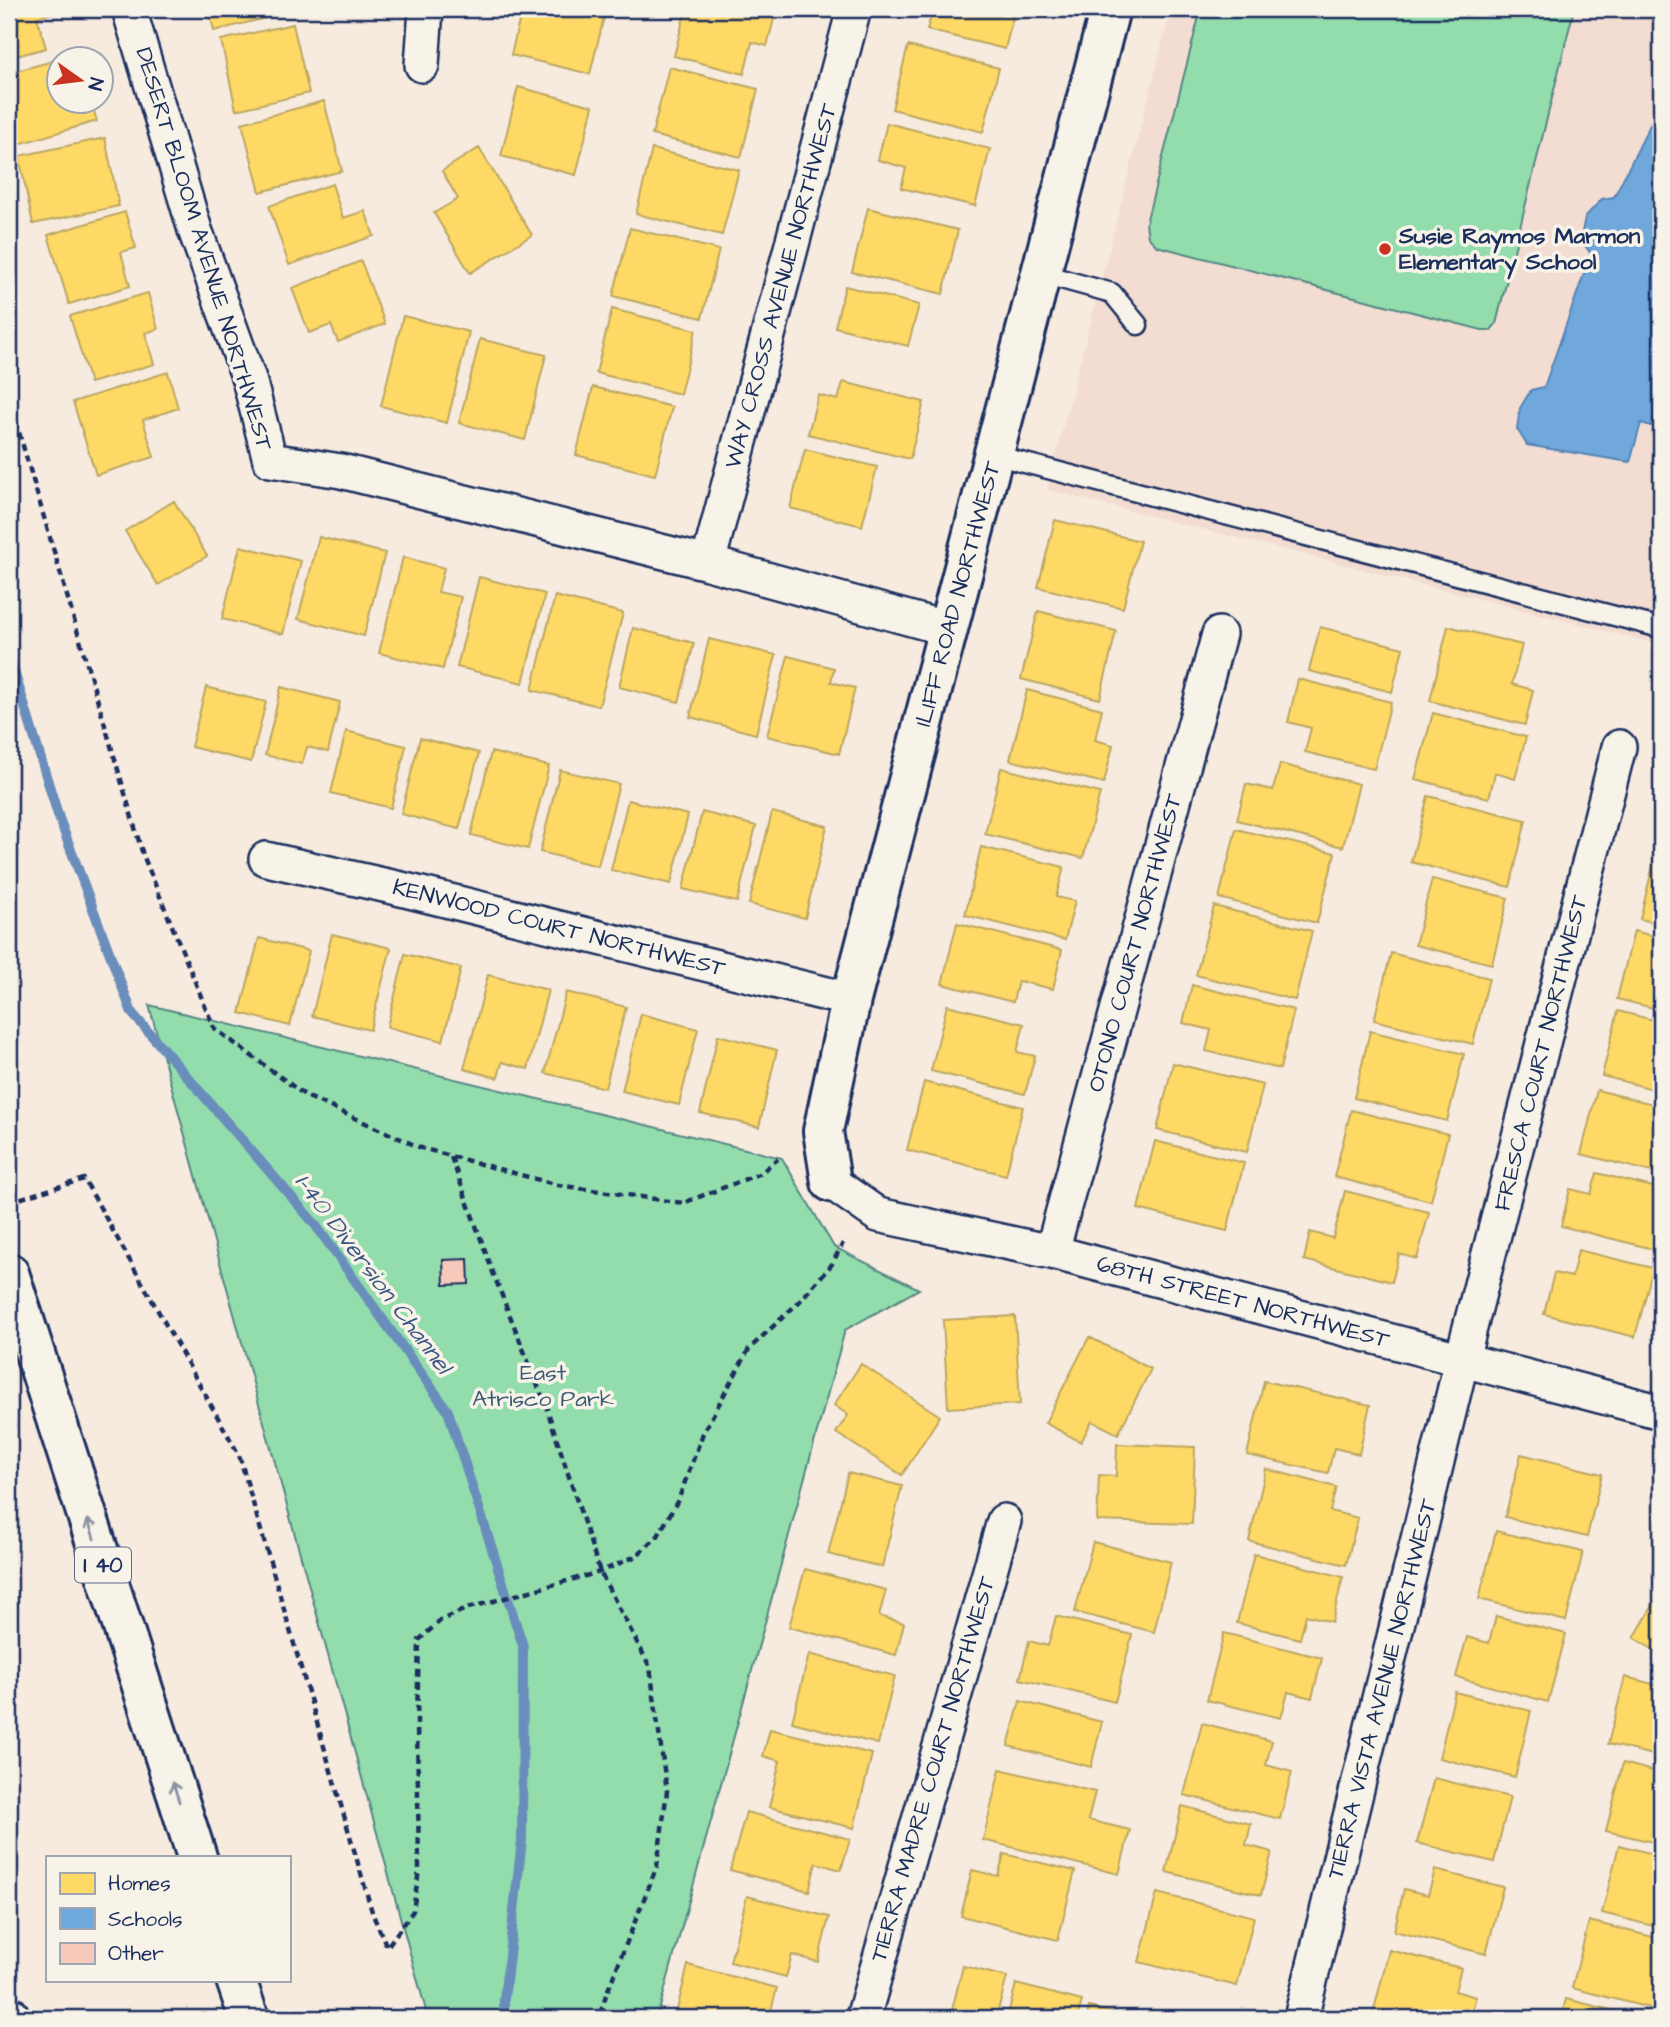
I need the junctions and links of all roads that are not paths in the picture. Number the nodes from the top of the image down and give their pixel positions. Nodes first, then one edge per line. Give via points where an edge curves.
1 (129, 9) edge
2 (426, 9) edge
3 (854, 9) edge
4 (1110, 9) edge
5 (422, 65) dead end
6 (1042, 274) junction
7 (1138, 325) dead end
8 (995, 455) junction
9 (708, 563) junction
10 (1661, 628) edge
11 (948, 629) junction
12 (1219, 634) dead end
13 (1619, 747) dead end
14 (266, 859) dead end
15 (851, 1000) junction
16 (831, 1182) joint
17 (1052, 1252) junction
18 (9, 1273) edge
19 (1462, 1359) junction
20 (1661, 1412) edge
21 (1004, 1521) dead end
22 (197, 1856) edge
23 (237, 1982) edge
24 (248, 2018) edge
25 (863, 2018) edge
26 (1301, 2018) edge

1 - 9 street, DESERT BLOOM AVENUE NORTHWEST via 195,230 249,379 270,460 341,471
2 - 5 street
3 - 9 street, WAY CROSS AVENUE NORTHWEST
4 - 6 main road, ILIFF ROAD NORTHWEST
6 - 7 lane via 1112,293
6 - 8 main road, ILIFF ROAD NORTHWEST
8 - 10 lane
8 - 11 main road, ILIFF ROAD NORTHWEST
9 - 11 street
11 - 15 main road, ILIFF ROAD NORTHWEST
12 - 17 street, OTONO COURT NORTHWEST
13 - 19 street, FRESCA COURT NORTHWEST
14 - 15 street, KENWOOD COURT NORTHWEST
15 - 16 main road, ILIFF ROAD NORTHWEST via 823,1131
16 - 17 street, 68TH STREET NORTHWEST via 878,1215
17 - 19 street, 68TH STREET NORTHWEST
22 -> 18 main road, I 40
19 - 20 street, 68TH STREET NORTHWEST
19 - 26 street, TIERRA VISTA AVENUE NORTHWEST
21 - 25 street, TIERRA MADRE COURT NORTHWEST
23 - 24 main road

